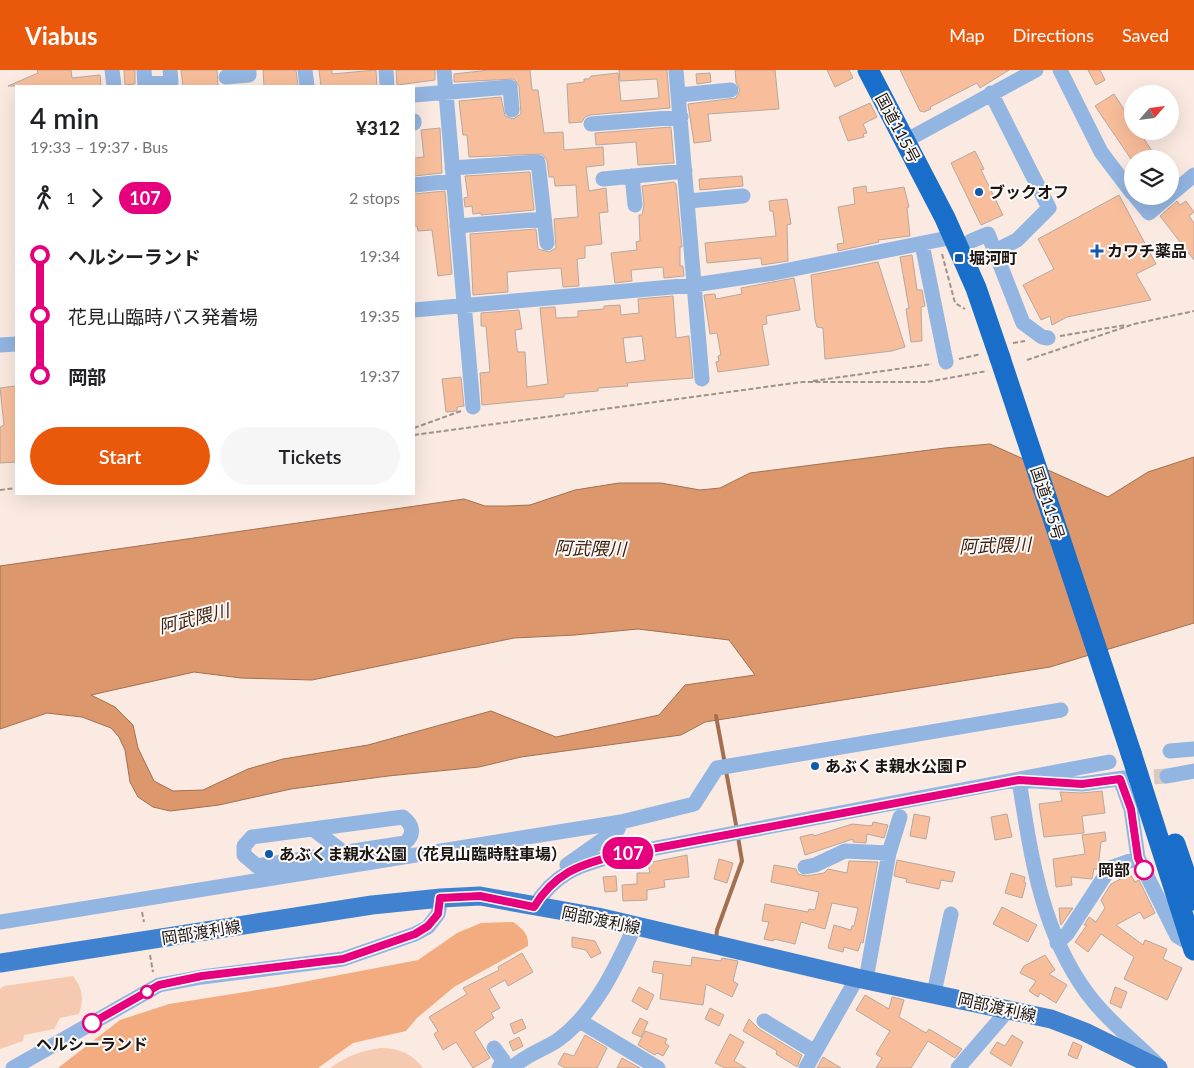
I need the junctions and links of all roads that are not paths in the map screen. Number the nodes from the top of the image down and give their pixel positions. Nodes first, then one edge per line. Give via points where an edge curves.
1 (112, 70) edge
2 (170, 70) edge
3 (249, 70) edge
4 (306, 70) edge
5 (386, 70) edge
6 (444, 70) edge
7 (676, 70) edge
8 (868, 70) edge
9 (883, 70) edge
10 (1036, 70) edge
11 (1060, 70) edge
12 (226, 78) edge
13 (144, 80) edge
14 (114, 85) edge
15 (307, 85) edge
16 (387, 85) edge
17 (731, 90) dead end
18 (446, 92) junction
19 (991, 93) junction
20 (415, 95) edge
21 (678, 95) junction
22 (512, 110) dead end
23 (680, 116) junction
24 (592, 124) dead end
25 (910, 138) junction
26 (685, 171) junction
27 (453, 175) junction
28 (632, 176) junction
29 (1194, 176) edge
30 (603, 179) dead end
31 (1124, 182) edge
32 (415, 185) edge
33 (1179, 188) edge
34 (743, 196) dead end
35 (688, 201) junction
36 (635, 205) dead end
37 (1142, 205) edge
38 (1158, 205) edge
39 (544, 219) junction
40 (457, 226) junction
41 (954, 240) junction
42 (546, 243) dead end
43 (922, 244) junction
44 (995, 251) junction
45 (694, 285) junction
46 (463, 306) junction
47 (415, 310) edge
48 (1048, 338) road end
49 (15, 344) edge
50 (0, 345) edge
51 (946, 362) road end
52 (702, 379) dead end
53 (473, 407) road end
54 (1060, 710) dead end
55 (1194, 749) edge
56 (1137, 751) junction
57 (1170, 751) dead end
58 (1109, 762) dead end
59 (1194, 771) edge
60 (1166, 776) tunnel mouth
61 (1019, 780) junction
62 (900, 817) dead end
63 (621, 822) junction
64 (337, 826) junction
65 (313, 829) junction
66 (327, 840) junction
67 (344, 852) junction
68 (890, 854) junction
69 (316, 857) junction
70 (1138, 858) junction
71 (805, 867) dead end
72 (545, 889) junction
73 (440, 898) junction
74 (1194, 900) edge
75 (534, 907) junction
76 (951, 914) dead end
77 (0, 922) edge
78 (635, 926) junction
79 (1057, 943) junction
80 (1192, 944) edge
81 (0, 963) edge
82 (862, 978) junction
83 (934, 993) junction
84 (1008, 1008) junction
85 (1104, 1012) junction
86 (580, 1022) junction
87 (764, 1022) dead end
88 (1096, 1037) junction
89 (494, 1048) dead end
90 (815, 1052) junction
91 (13, 1068) edge
92 (499, 1068) edge
93 (512, 1068) edge
94 (658, 1068) edge
95 (806, 1068) edge
96 (958, 1068) edge
97 (1159, 1068) edge

1 - 14 street
2 - 13 street via 171,82
3 - 12 street via 249,75
4 - 15 street
5 - 16 street
6 - 18 street
7 - 21 street
8 - 25 highway, 国道115号
9 - 25 highway, 国道115号
10 - 19 street
11 - 31 street via 1101,152
17 - 21 street
18 - 20 street
18 - 22 street via 510,87
18 - 27 street
19 - 25 street
19 - 44 street via 1049,208 1017,240
21 - 23 street
23 - 24 street
23 - 26 street
25 - 41 highway, 国道115号
26 - 28 street
26 - 35 street
27 - 32 street
27 - 39 street via 538,162
27 - 40 street
28 - 30 street
28 - 36 street
29 - 33 street
34 - 35 street
35 - 45 street
37 - 38 street via 1149,213
39 - 40 street
39 - 42 street
40 - 46 street
41 - 43 street
41 - 44 street via 988,234
41 - 56 highway, 国道115号, bridge via 1006,356
43 - 45 street
43 - 51 street
44 - 48 street via 1024,323 1032,331
45 - 46 street
45 - 52 street
46 - 47 street
46 - 53 street
49 - 50 street
54 - 63 street via 717,768 694,804
55 - 57 street
56 - 74 highway, 国道115号
56 - 80 highway, 国道115号
58 - 61 street
59 - 60 street
61 - 70 street via 1082,784 1122,778 1131,809
61 - 72 street via 614,856 564,874
61 - 79 street via 1032,864
62 - 68 street
63 - 72 street via 618,829 552,876
63 - 77 street
64 - 65 street
64 - 66 street
64 - 67 street via 403,817 412,826 412,835 405,843
65 - 66 street
65 - 69 street via 252,837 243,851 246,859 257,866
66 - 67 street
66 - 69 street
67 - 69 street
68 - 71 street via 845,851
68 - 82 street
70 - 79 street via 1110,868 1067,934
70 - 80 street via 1177,936
72 - 75 street
73 - 75 main road, 岡部渡利線 via 480,896
73 - 81 main road, 岡部渡利線 via 372,905
73 - 91 street via 438,914 415,934 343,959 202,976 159,985
75 - 78 main road, 岡部渡利線
76 - 83 street
78 - 82 main road, 岡部渡利線
78 - 86 street via 619,960
79 - 85 street via 1088,994
82 - 83 main road, 岡部渡利線
82 - 90 street
83 - 84 main road, 岡部渡利線
84 - 88 main road, 岡部渡利線 via 1051,1019
84 - 96 street
85 - 88 street
85 - 97 street
86 - 93 street
86 - 94 street
87 - 90 street
88 - 97 main road, 岡部渡利線
89 - 92 street via 503,1060
90 - 95 street

